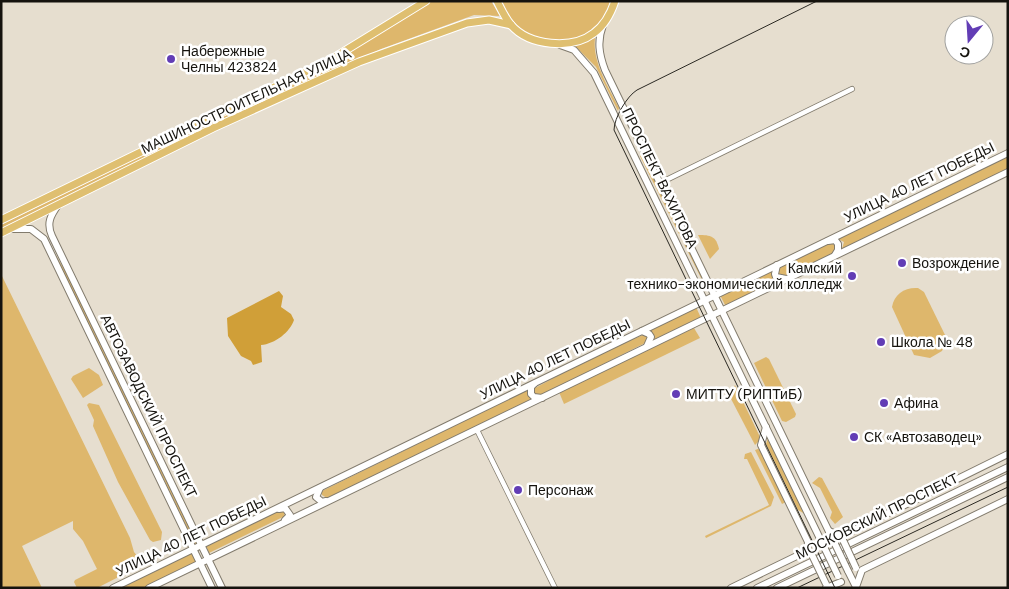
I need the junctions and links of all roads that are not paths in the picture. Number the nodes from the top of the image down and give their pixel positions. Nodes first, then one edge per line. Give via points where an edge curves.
1 (426, 1) edge
2 (497, 1) edge
3 (616, 1) edge
4 (604, 23) junction
5 (511, 25) junction
6 (551, 43) junction
7 (852, 89) dead end
8 (264, 92) junction
9 (269, 104) junction
10 (1008, 153) edge
11 (647, 157) junction
12 (638, 161) junction
13 (1008, 172) edge
14 (660, 183) junction
15 (58, 205) junction
16 (1, 220) edge
17 (10, 229) junction
18 (1, 233) edge
19 (825, 241) junction
20 (59, 252) junction
21 (50, 253) junction
22 (834, 256) junction
23 (777, 265) junction
24 (786, 279) junction
25 (714, 295) junction
26 (705, 299) junction
27 (722, 311) junction
28 (712, 315) junction
29 (96, 327) junction
30 (89, 330) junction
31 (640, 331) junction
32 (646, 347) junction
33 (535, 383) junction
34 (544, 398) junction
35 (769, 406) junction
36 (758, 409) junction
37 (766, 427) junction
38 (477, 430) junction
39 (1008, 454) edge
40 (1008, 467) edge
41 (1008, 477) edge
42 (321, 487) junction
43 (331, 499) junction
44 (1007, 500) edge
45 (276, 509) junction
46 (282, 523) junction
47 (829, 531) junction
48 (843, 538) junction
49 (202, 545) junction
50 (195, 548) junction
51 (809, 553) junction
52 (208, 559) junction
53 (201, 562) junction
54 (859, 569) junction
55 (841, 582) edge
56 (826, 586) edge
57 (114, 587) edge
58 (856, 587) edge
59 (149, 588) edge
60 (212, 588) edge
61 (222, 588) edge
62 (555, 588) edge
63 (731, 588) edge
64 (757, 588) edge
65 (777, 588) edge

1 - 8 main road, МАШИНОСТРОИТЕЛЬНАЯ УЛИЦА via 330,60
2 - 5 main road
3 - 4 main road
4 - 6 main road via 584,39
4 - 11 street, ПРОСПЕКТ ВАХИТОВА via 599,41 601,59
5 - 6 main road via 536,40
5 - 9 main road, МАШИНОСТРОИТЕЛЬНАЯ УЛИЦА via 489,20 468,23 344,69
6 - 12 street, ПРОСПЕКТ ВАХИТОВА via 574,50 590,66
7 - 14 street
8 - 9 main road via 273,95
8 - 16 main road, МАШИНОСТРОИТЕЛЬНАЯ УЛИЦА
9 - 15 main road, МАШИНОСТРОИТЕЛЬНАЯ УЛИЦА via 213,128
10 - 19 street, УЛИЦА 40 ЛЕТ ПОБЕДЫ
11 - 12 street via 637,149
11 - 14 street, ПРОСПЕКТ ВАХИТОВА
12 - 26 street, ПРОСПЕКТ ВАХИТОВА
13 - 22 street, УЛИЦА 40 ЛЕТ ПОБЕДЫ
14 - 25 street, ПРОСПЕКТ ВАХИТОВА
15 - 17 main road, МАШИНОСТРОИТЕЛЬНАЯ УЛИЦА
15 - 20 street, АВТОЗАВОДСКИЙ ПРОСПЕКТ via 49,221 49,228
17 - 18 main road, МАШИНОСТРОИТЕЛЬНАЯ УЛИЦА
17 - 21 street, АВТОЗАВОДСКИЙ ПРОСПЕКТ via 31,229 44,239
19 - 22 street via 831,239 838,244
19 - 23 street, УЛИЦА 40 ЛЕТ ПОБЕДЫ
20 - 21 street via 52,250
20 - 29 street, АВТОЗАВОДСКИЙ ПРОСПЕКТ
21 - 30 street, АВТОЗАВОДСКИЙ ПРОСПЕКТ
22 - 24 street, УЛИЦА 40 ЛЕТ ПОБЕДЫ
23 - 24 street via 776,277
23 - 25 street, УЛИЦА 40 ЛЕТ ПОБЕДЫ
24 - 27 street, УЛИЦА 40 ЛЕТ ПОБЕДЫ
25 - 26 street, УЛИЦА 40 ЛЕТ ПОБЕДЫ
25 - 27 street, ПРОСПЕКТ ВАХИТОВА
26 - 28 street, ПРОСПЕКТ ВАХИТОВА
26 - 31 street, УЛИЦА 40 ЛЕТ ПОБЕДЫ
27 - 28 street, УЛИЦА 40 ЛЕТ ПОБЕДЫ
27 - 35 street, ПРОСПЕКТ ВАХИТОВА
28 - 32 street, УЛИЦА 40 ЛЕТ ПОБЕДЫ
28 - 36 street, ПРОСПЕКТ ВАХИТОВА
29 - 30 street via 90,326
29 - 49 street, АВТОЗАВОДСКИЙ ПРОСПЕКТ
30 - 50 street, АВТОЗАВОДСКИЙ ПРОСПЕКТ
31 - 32 street via 651,337
31 - 33 street, УЛИЦА 40 ЛЕТ ПОБЕДЫ
32 - 34 street, УЛИЦА 40 ЛЕТ ПОБЕДЫ
33 - 34 street via 531,394 538,399
33 - 42 street, УЛИЦА 40 ЛЕТ ПОБЕДЫ
34 - 38 street, УЛИЦА 40 ЛЕТ ПОБЕДЫ
35 - 36 street via 758,397
35 - 47 street, ПРОСПЕКТ ВАХИТОВА
36 - 37 street, ПРОСПЕКТ ВАХИТОВА
37 - 51 street via 761,445 808,542
37 - 55 street, ПРОСПЕКТ ВАХИТОВА, bridge
38 - 43 street, УЛИЦА 40 ЛЕТ ПОБЕДЫ
38 - 62 street
39 - 48 street
40 - 64 street, МОСКОВСКИЙ ПРОСПЕКТ
41 - 65 street, МОСКОВСКИЙ ПРОСПЕКТ
42 - 43 street via 316,497 318,500
42 - 45 street, УЛИЦА 40 ЛЕТ ПОБЕДЫ
43 - 46 street, УЛИЦА 40 ЛЕТ ПОБЕДЫ
44 - 54 street
45 - 46 street via 286,508 289,511 290,515
45 - 49 street, УЛИЦА 40 ЛЕТ ПОБЕДЫ
46 - 52 street, УЛИЦА 40 ЛЕТ ПОБЕДЫ
47 - 48 street
47 - 58 street, ПРОСПЕКТ ВАХИТОВА, bridge
48 - 54 street, bridge
49 - 50 street, УЛИЦА 40 ЛЕТ ПОБЕДЫ
49 - 52 street, АВТОЗАВОДСКИЙ ПРОСПЕКТ
50 - 53 street, АВТОЗАВОДСКИЙ ПРОСПЕКТ
50 - 57 street, УЛИЦА 40 ЛЕТ ПОБЕДЫ
51 - 56 street, bridge
51 - 63 street
52 - 53 street, УЛИЦА 40 ЛЕТ ПОБЕДЫ
52 - 61 street, АВТОЗАВОДСКИЙ ПРОСПЕКТ
53 - 59 street, УЛИЦА 40 ЛЕТ ПОБЕДЫ
53 - 60 street, АВТОЗАВОДСКИЙ ПРОСПЕКТ
54 - 58 street
55 - 56 street

